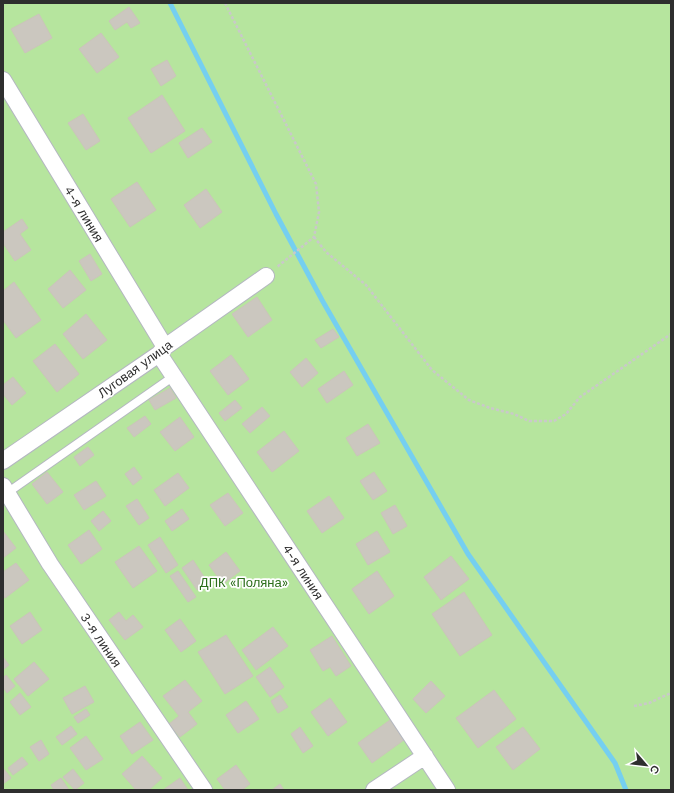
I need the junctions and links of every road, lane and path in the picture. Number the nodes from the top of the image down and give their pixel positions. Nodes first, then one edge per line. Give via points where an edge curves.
1 (225, 3) edge
2 (3, 80) edge
3 (314, 237) junction
4 (285, 260) dead end
5 (266, 276) dead end
6 (671, 334) edge
7 (162, 350) junction
8 (174, 376) junction
9 (4, 457) edge
10 (5, 490) edge
11 (671, 693) edge
12 (634, 706) dead end
13 (425, 756) junction
14 (204, 790) edge
15 (374, 790) edge
16 (447, 790) edge

1 - 3 path via 316,184 319,212
2 - 7 street, 4-я линия
3 - 4 path
3 - 6 path via 326,252 366,285 432,370 469,400 530,421 554,420 566,414 580,397
5 - 7 street, Луговая улица
7 - 8 street, 4-я линия
7 - 9 street, Луговая улица
8 - 10 lane
8 - 13 street, 4-я линия
10 - 14 street, 3-я линия via 50,564
11 - 12 path via 649,703
13 - 15 street
13 - 16 street, 4-я линия

